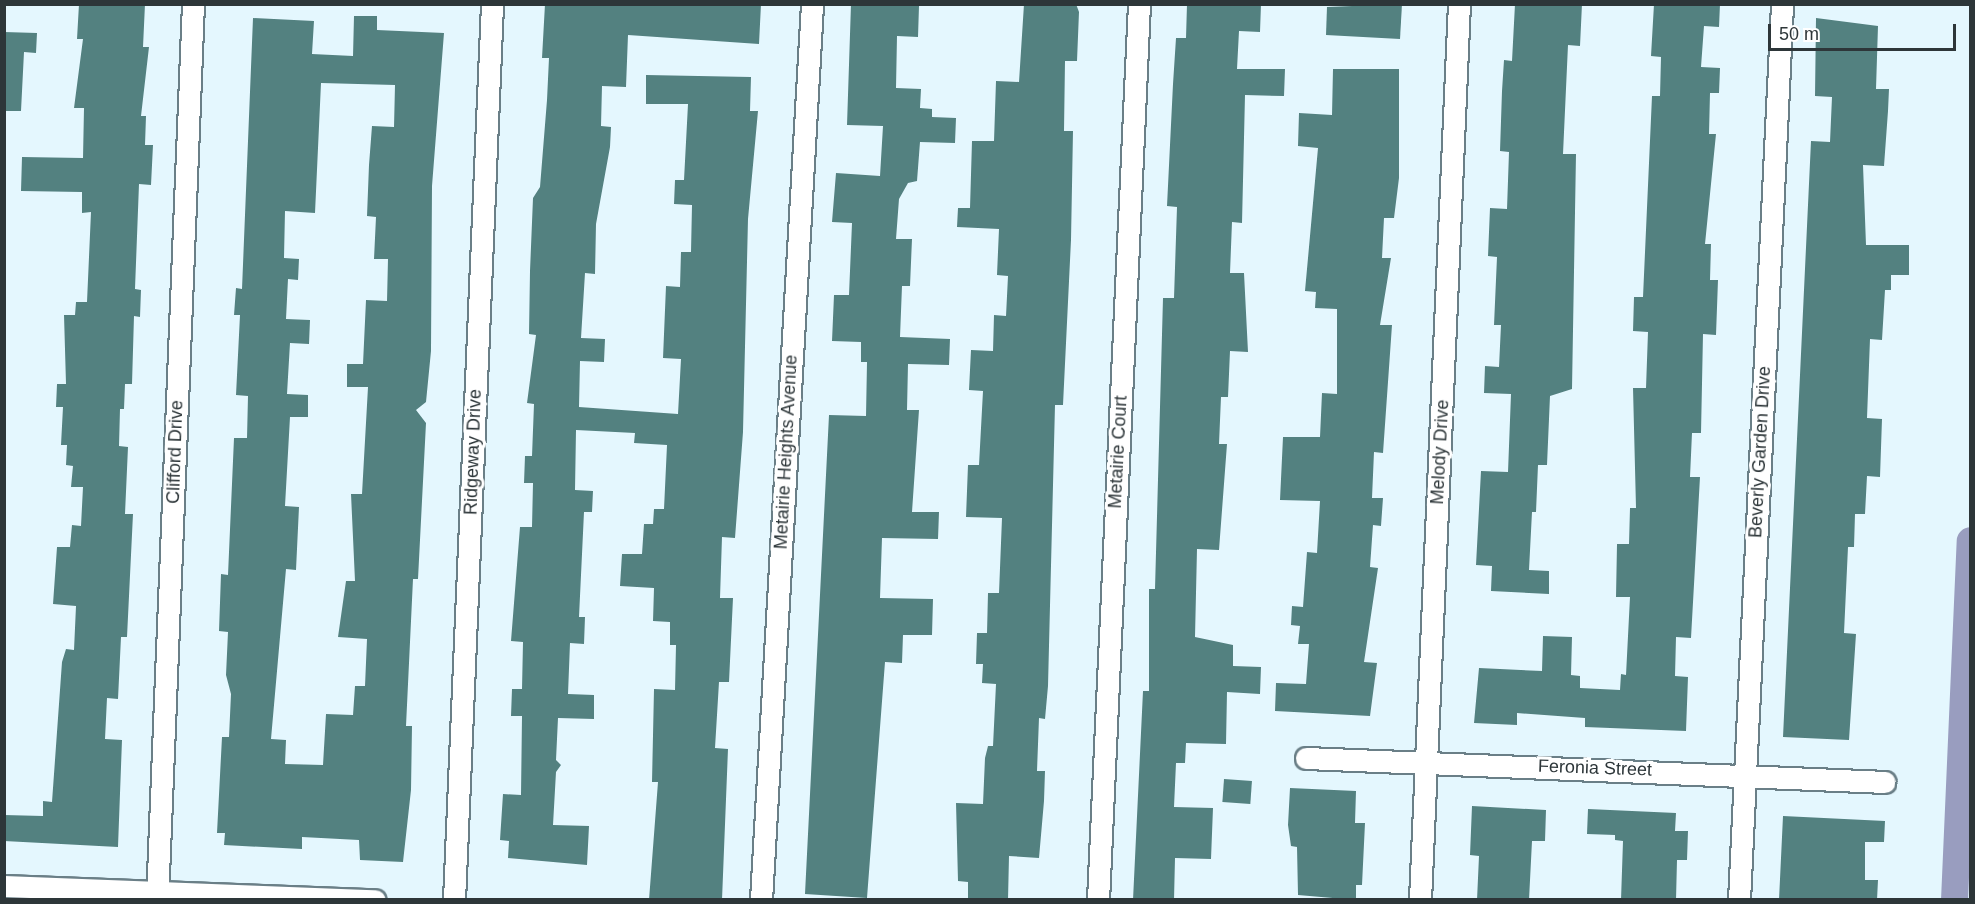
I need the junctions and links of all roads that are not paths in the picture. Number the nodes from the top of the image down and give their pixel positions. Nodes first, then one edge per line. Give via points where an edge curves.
1 (193, 4) edge
2 (492, 4) edge
3 (812, 4) edge
4 (1139, 4) edge
5 (1460, 4) edge
6 (1782, 4) edge
7 (1306, 758) dead end
8 (1426, 762) junction
9 (1745, 774) junction
10 (1885, 782) dead end
11 (4, 886) edge
12 (158, 894) edge
13 (375, 900) edge
14 (454, 900) edge
15 (761, 900) edge
16 (1098, 900) edge
17 (1420, 900) edge
18 (1738, 900) edge

1 - 12 street, Clifford Drive
2 - 14 street, Ridgeway Drive
3 - 15 street, Metairie Heights Avenue
4 - 16 street, Metairie Court
5 - 8 street, Melody Drive
6 - 9 street, Beverly Garden Drive
7 - 8 street, Feronia Street
8 - 9 street, Feronia Street
8 - 17 street, Melody Drive
9 - 10 street, Feronia Street
9 - 18 street, Beverly Garden Drive
11 - 12 street
12 - 13 street

